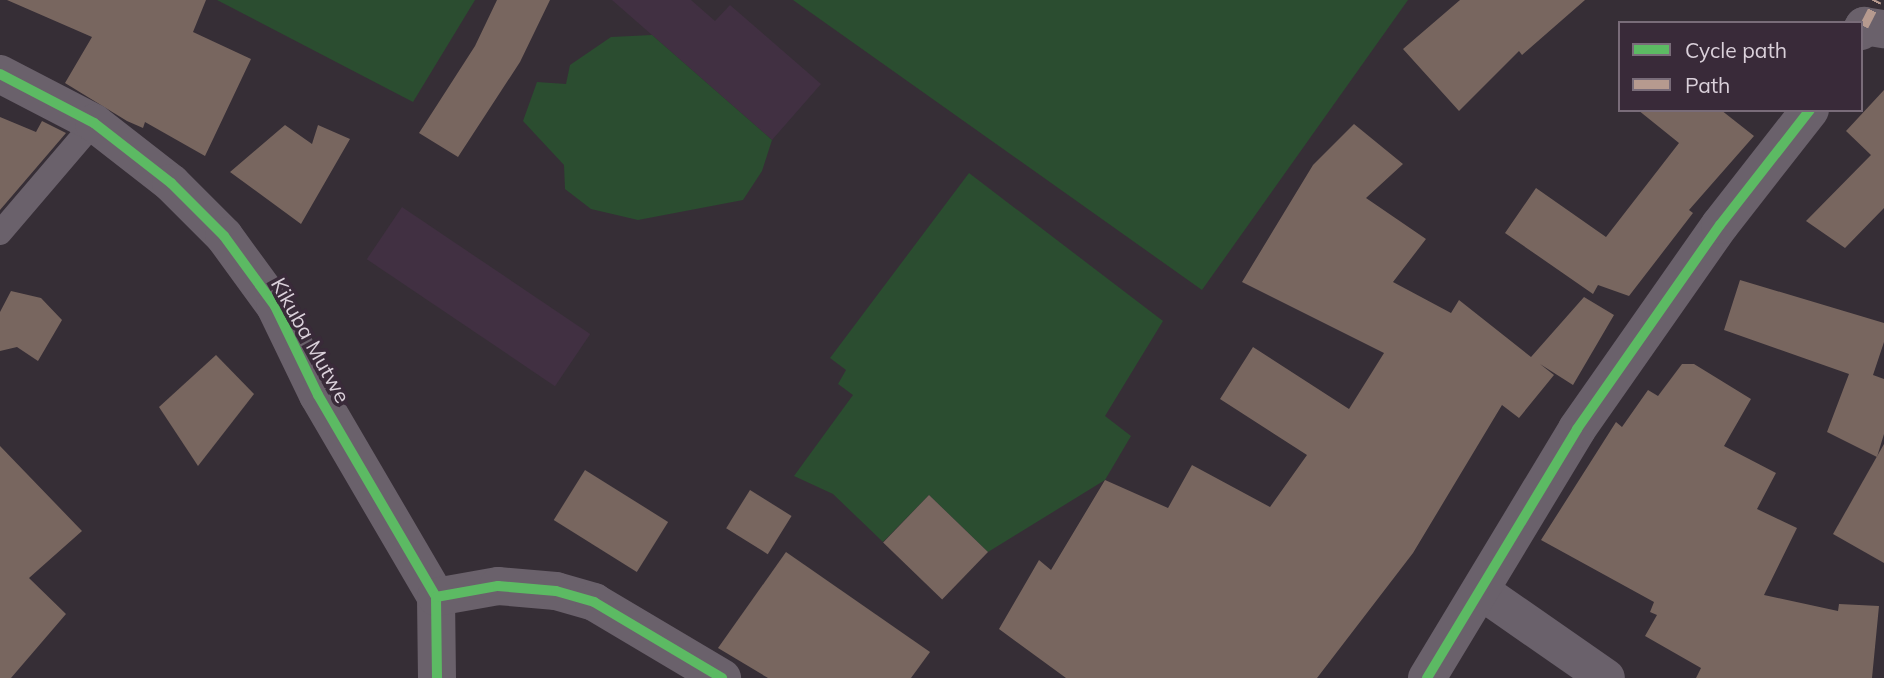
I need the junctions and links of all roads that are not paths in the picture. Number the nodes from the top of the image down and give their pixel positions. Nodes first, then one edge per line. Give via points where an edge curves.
1 (0, 74) edge
2 (1808, 112) edge
3 (94, 123) junction
4 (0, 233) edge
5 (1480, 591) junction
6 (436, 597) junction
7 (437, 678) edge
8 (722, 678) edge
9 (1427, 678) edge
10 (1606, 678) edge

1 - 3 street, Kikuba Mutwe
2 - 5 street via 1720,225 1577,429
3 - 4 lane
3 - 6 street, Kikuba Mutwe via 170,183 224,236 268,296 318,395
5 - 9 street
5 - 10 street
6 - 7 street
6 - 8 street via 498,586 556,591 594,603

